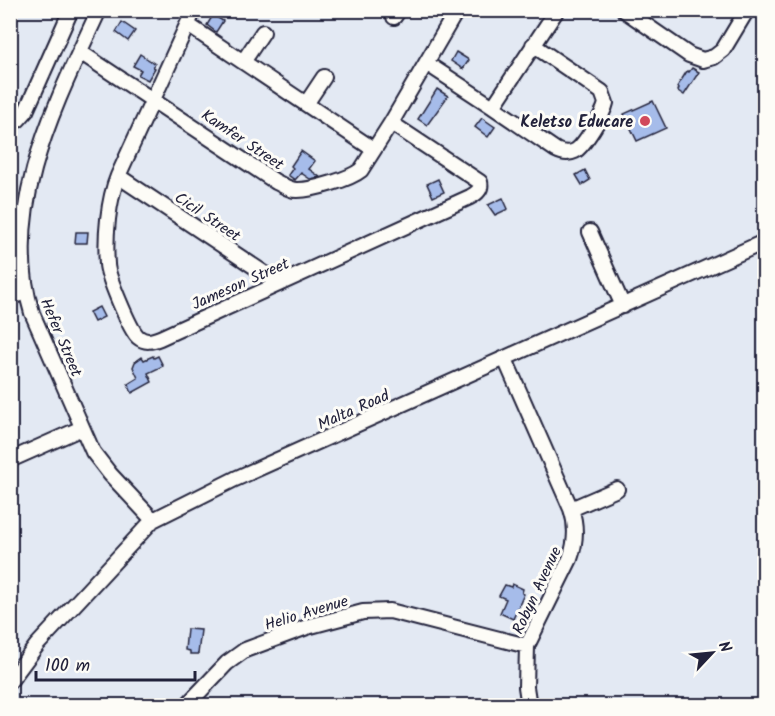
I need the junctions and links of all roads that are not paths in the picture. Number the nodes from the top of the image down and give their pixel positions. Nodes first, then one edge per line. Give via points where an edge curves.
1 (71, 10) edge
2 (99, 10) edge
3 (194, 10) edge
4 (438, 10) edge
5 (557, 10) edge
6 (624, 10) edge
7 (747, 10) edge
8 (454, 15) edge
9 (188, 25) junction
10 (262, 32) dead end
11 (533, 45) junction
12 (80, 52) junction
13 (243, 62) junction
14 (426, 63) junction
15 (324, 77) dead end
16 (153, 99) junction
17 (306, 104) junction
18 (493, 107) junction
19 (26, 111) junction
20 (10, 119) edge
21 (48, 122) junction
22 (391, 123) junction
23 (374, 149) junction
24 (118, 176) junction
25 (590, 232) dead end
26 (15, 240) edge
27 (765, 242) edge
28 (279, 283) junction
29 (26, 291) junction
30 (10, 298) edge
31 (623, 306) junction
32 (505, 359) junction
33 (82, 428) junction
34 (10, 460) edge
35 (617, 489) dead end
36 (571, 509) junction
37 (153, 520) junction
38 (527, 646) junction
39 (10, 681) edge
40 (186, 705) edge
41 (529, 705) edge

1 - 19 street
2 - 12 street, Hefer Street
3 - 9 street, Jameson Street
4 - 8 street
5 - 11 street
6 - 7 street via 703,60 723,50
8 - 14 street, Kamfer Street
9 - 13 street
9 - 16 street, Jameson Street
10 - 13 street
11 - 18 street
11 - 18 street via 606,97 606,106 595,124 579,148 562,152
12 - 16 street, Kamfer Street
12 - 21 street, Hefer Street
13 - 17 street
14 - 18 street
14 - 22 street, Kamfer Street
15 - 17 street
16 - 23 street, Kamfer Street via 276,182 294,190 354,175
16 - 24 street, Jameson Street
17 - 23 street
19 - 20 street via 18,120
19 - 21 street
21 - 26 street, Hefer Street
22 - 23 street, Kamfer Street
22 - 28 street, Jameson Street via 480,182 481,188 470,197
24 - 28 street, Cicil Street
24 - 28 street, Jameson Street via 111,194 107,266 130,324 140,338 153,341
25 - 31 street
26 - 29 street, Hefer Street
27 - 31 street, Malta Road
29 - 30 street
29 - 33 street, Hefer Street
31 - 32 street, Malta Road
32 - 36 street, Robyn Avenue
32 - 37 street, Malta Road via 235,479
33 - 34 street
33 - 37 street, Hefer Street via 100,462
35 - 36 street
36 - 38 street, Robyn Avenue via 576,527 574,549
37 - 39 street, Malta Road via 37,645
38 - 40 street, Helio Avenue via 390,611 348,615 245,650
38 - 41 street, Robyn Avenue

